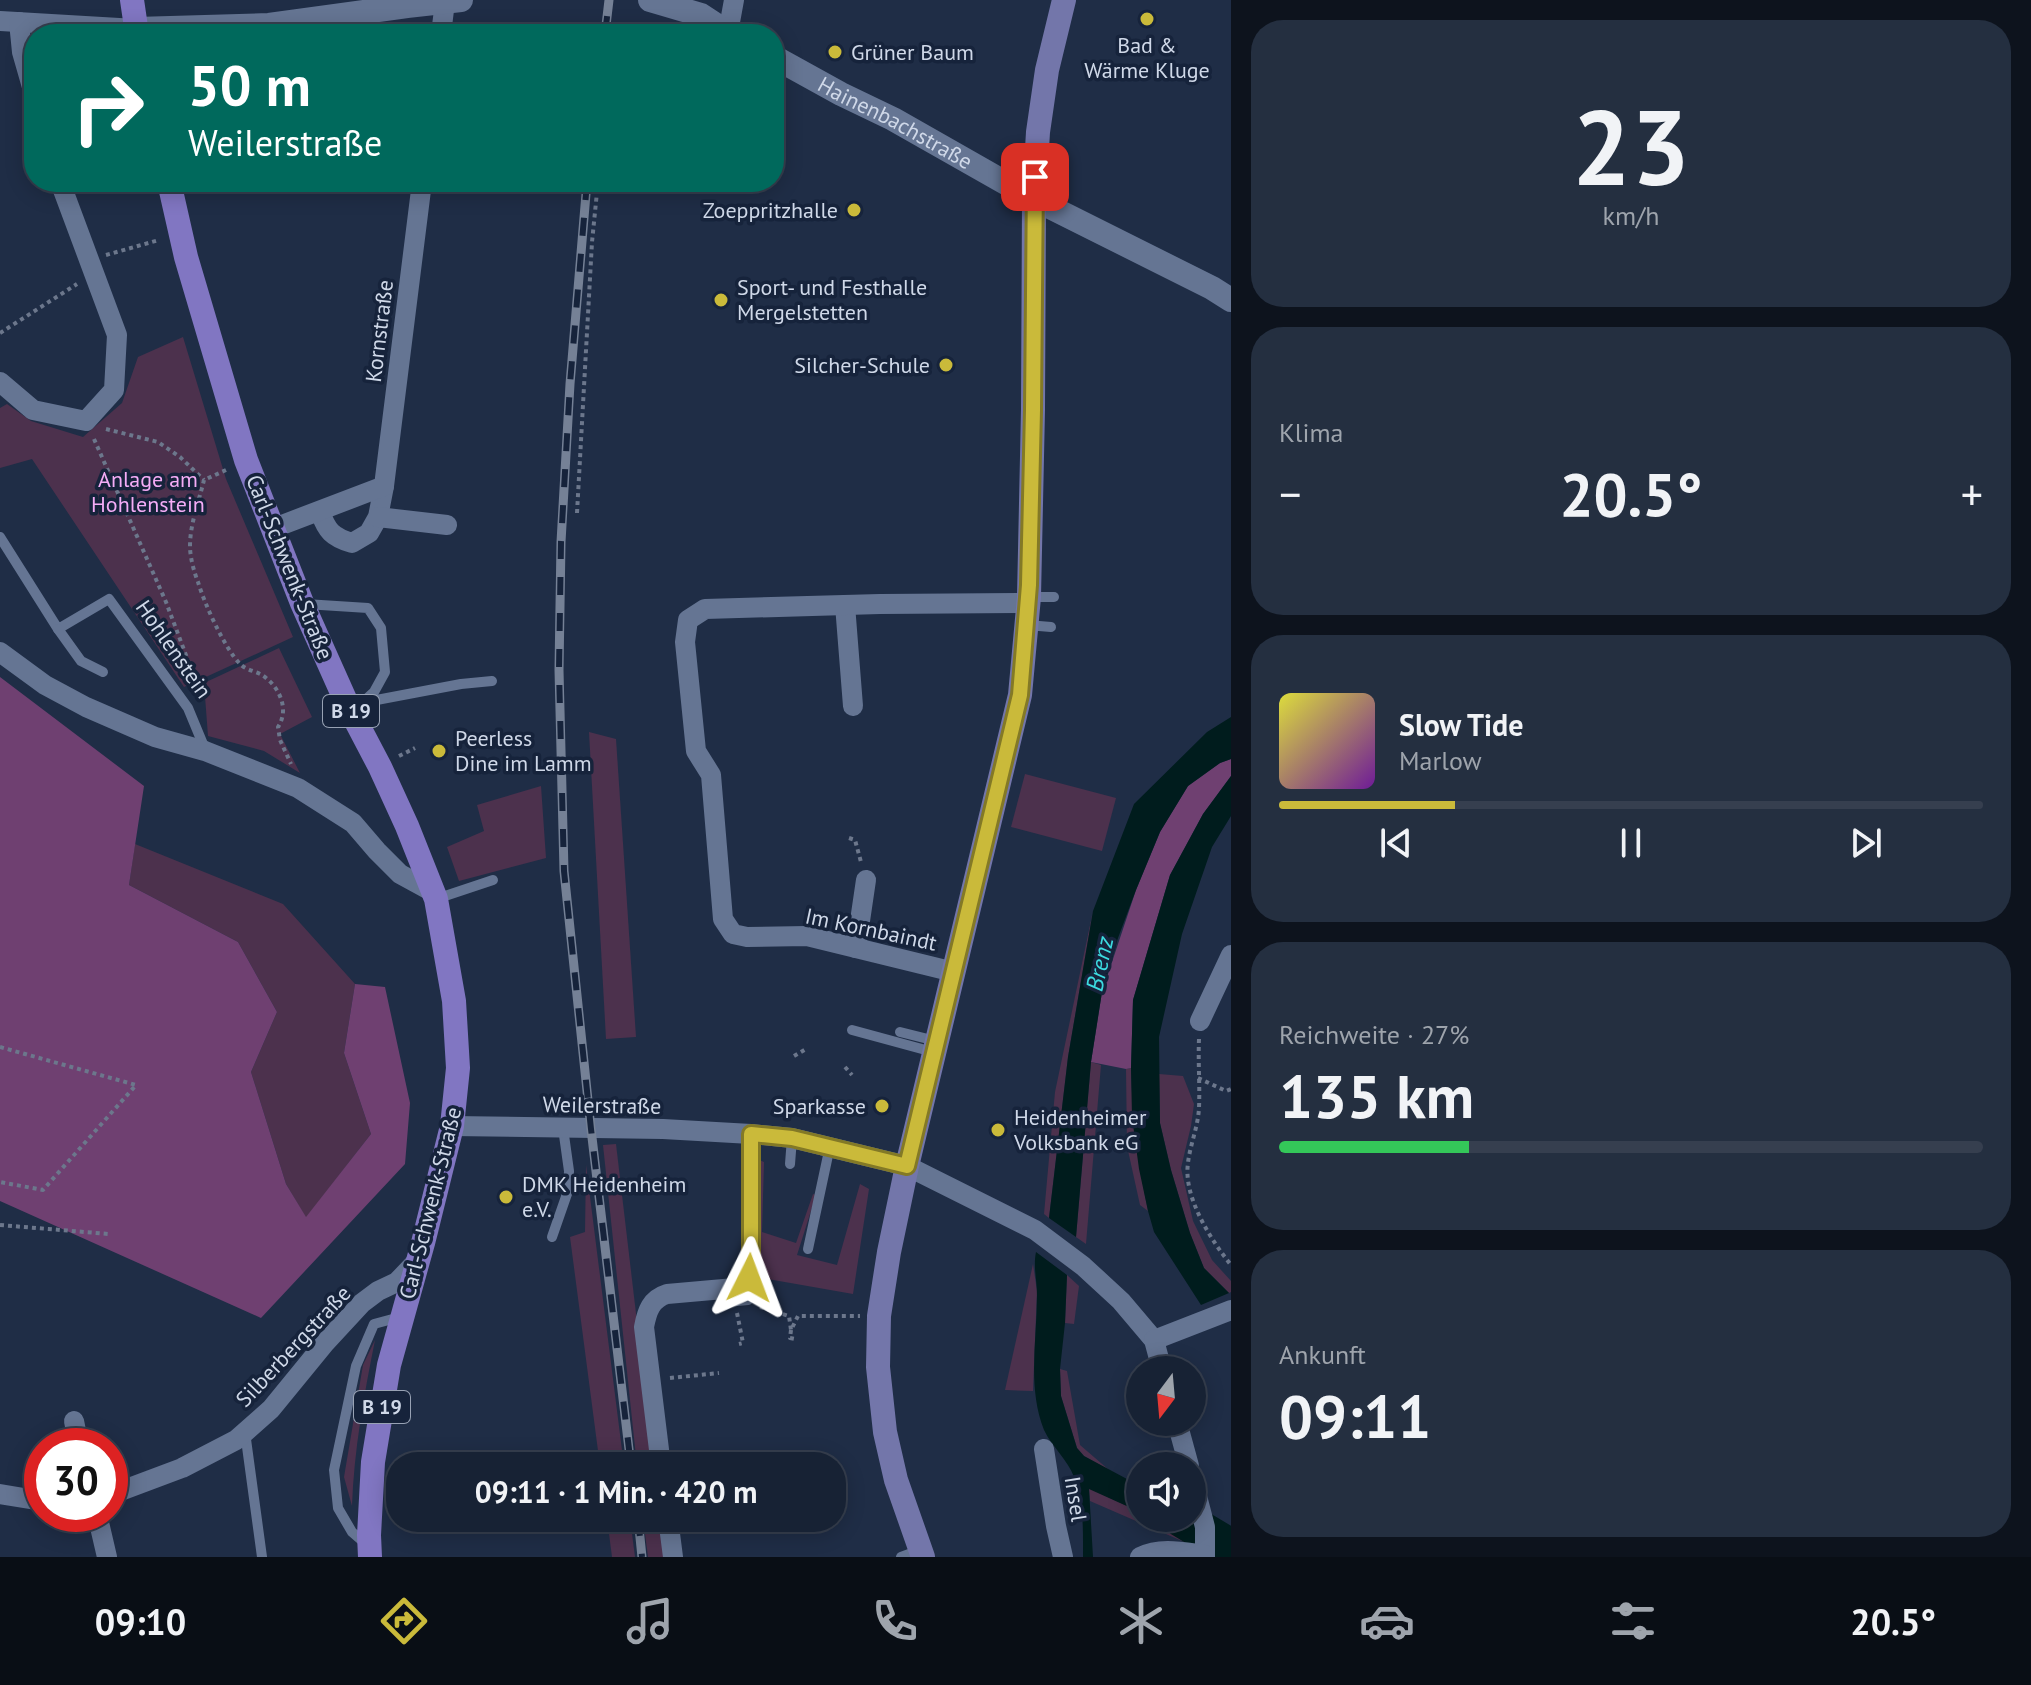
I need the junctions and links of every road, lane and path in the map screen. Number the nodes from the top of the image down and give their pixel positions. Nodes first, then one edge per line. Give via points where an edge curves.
1 (132, 0) edge
2 (650, 0) edge
3 (734, 0) edge
4 (1064, 0) edge
5 (453, 1) edge
6 (412, 3) edge
7 (702, 7) edge
8 (10, 22) edge
9 (38, 24) edge
10 (136, 24) edge
11 (293, 24) edge
12 (445, 24) edge
13 (720, 24) edge
14 (730, 24) edge
15 (24, 59) edge
16 (784, 63) edge
17 (64, 192) edge
18 (171, 192) edge
19 (421, 192) edge
20 (596, 192) edge
21 (1034, 199) junction
22 (181, 234) junction
23 (89, 260) junction
24 (78, 283) dead end
25 (1231, 300) edge
26 (0, 333) edge
27 (0, 382) edge
28 (86, 421) junction
29 (246, 460) junction
30 (204, 480) junction
31 (384, 486) junction
32 (320, 512) junction
33 (577, 513) dead end
34 (378, 517) junction
35 (447, 525) dead end
36 (274, 528) junction
37 (0, 537) edge
38 (1054, 597) dead end
39 (302, 603) junction
40 (845, 605) junction
41 (1034, 613) junction
42 (58, 629) junction
43 (0, 652) edge
44 (103, 672) dead end
45 (492, 681) dead end
46 (199, 700) dead end
47 (355, 704) junction
48 (853, 706) dead end
49 (415, 748) dead end
50 (205, 751) junction
51 (408, 751) dead end
52 (298, 788) junction
53 (849, 838) dead end
54 (493, 880) dead end
55 (866, 880) joint
56 (427, 891) junction
57 (856, 948) junction
58 (1231, 955) edge
59 (954, 972) junction
60 (1200, 1021) joint
61 (852, 1030) dead end
62 (900, 1032) dead end
63 (934, 1046) junction
64 (0, 1047) edge
65 (806, 1049) dead end
66 (794, 1056) dead end
67 (845, 1067) dead end
68 (852, 1075) dead end
69 (1198, 1078) junction
70 (1231, 1089) edge
71 (452, 1126) junction
72 (563, 1128) junction
73 (751, 1134) junction
74 (792, 1138) junction
75 (830, 1146) junction
76 (790, 1164) dead end
77 (907, 1166) junction
78 (0, 1182) edge
79 (0, 1225) edge
80 (109, 1234) dead end
81 (552, 1237) dead end
82 (808, 1249) dead end
83 (418, 1260) junction
84 (1231, 1265) edge
85 (735, 1296) junction
86 (760, 1307) joint
87 (1231, 1310) edge
88 (879, 1316) junction
89 (402, 1317) junction
90 (791, 1330) junction
91 (795, 1339) dead end
92 (1154, 1340) junction
93 (739, 1344) dead end
94 (1158, 1356) edge
95 (719, 1373) dead end
96 (650, 1380) junction
97 (74, 1421) dead end
98 (75, 1428) edge
99 (245, 1432) junction
100 (1044, 1449) dead end
101 (659, 1452) edge
102 (128, 1488) edge
103 (0, 1494) edge
104 (24, 1498) edge
105 (101, 1532) edge
106 (670, 1532) edge
107 (1203, 1532) edge
108 (370, 1552) edge
109 (1205, 1552) edge
110 (914, 1555) edge
111 (107, 1557) edge
112 (262, 1557) edge
113 (673, 1557) edge
114 (1063, 1557) edge
115 (1140, 1557) edge

1 - 10 main road
2 - 7 street
3 - 14 street
4 - 21 main road via 1047,70
5 - 6 street
5 - 12 street
6 - 11 street
7 - 13 street
8 - 9 street
8 - 15 street
16 - 21 street, Hainenbachstraße
17 - 23 street
18 - 22 main road, Carl-Schwenk-Straße / B 19
19 - 31 street, Kornstraße
20 - 33 path
21 - 25 street, Hainenbachstraße
21 - 41 main road
22 - 23 path
22 - 29 main road, Carl-Schwenk-Straße / B 19
23 - 28 street via 117,335 114,390
24 - 26 path
27 - 28 street via 33,410
28 - 30 path via 158,442
28 - 46 path via 166,602
29 - 30 path
29 - 36 main road, Carl-Schwenk-Straße / B 19
30 - 52 path via 190,548 198,584 242,666 276,690 285,709 278,727 280,740
31 - 32 street
31 - 34 street, Kornstraße
32 - 34 street via 326,528 352,543 369,533
32 - 36 street
34 - 35 street
36 - 39 main road, Carl-Schwenk-Straße / B 19
37 - 42 lane
38 - 41 lane
39 - 47 main road, Carl-Schwenk-Straße / B 19
39 - 47 lane via 368,608 381,628 385,672 374,692
40 - 41 street, Im Kornbaindt
40 - 48 street
40 - 57 street, Im Kornbaindt via 705,609 688,620 685,642 696,751 711,775 723,919 733,934 807,936
41 - 59 main road via 1020,695
42 - 44 lane via 81,661
42 - 50 lane, Hohlenstein via 109,599 188,708
43 - 50 street via 86,707 155,737
45 - 47 lane
47 - 56 main road, Carl-Schwenk-Straße / B 19 via 407,826
49 - 51 path
50 - 52 street
52 - 56 street via 353,823 400,874
53 - 55 path via 855,840
54 - 56 lane
55 - 57 street
56 - 71 main road, Carl-Schwenk-Straße / B 19 via 455,1014 458,1068
57 - 59 street, Im Kornbaindt
58 - 60 street
59 - 63 main road
60 - 69 path
61 - 63 lane
62 - 63 lane
63 - 77 main road
64 - 78 path via 136,1085 43,1190
65 - 66 path
67 - 68 path
69 - 70 path
69 - 84 path via 1189,1185 1201,1220
71 - 72 street, Weilerstraße
71 - 83 main road, Carl-Schwenk-Straße / B 19
72 - 73 street, Weilerstraße
72 - 81 lane via 568,1191
73 - 74 street, Weilerstraße
73 - 85 street via 751,1270
74 - 75 street, Weilerstraße
74 - 76 lane
75 - 77 street, Weilerstraße
75 - 82 lane
77 - 88 main road
77 - 92 street, Weilerstraße via 1035,1230 1121,1301
79 - 80 path
83 - 89 main road, Carl-Schwenk-Straße / B 19
83 - 99 street, Silberbergstraße via 397,1282 362,1303
85 - 86 lane
85 - 93 path via 743,1343
85 - 96 street via 735,1288 658,1297 644,1327
86 - 90 path via 789,1316
87 - 92 street
88 - 90 path via 798,1316
88 - 110 main road via 885,1432
89 - 108 main road, Carl-Schwenk-Straße / B 19 via 373,1462
89 - 108 lane, Carl-Schwenk-Straße via 374,1324 356,1366 334,1470 338,1508
90 - 91 path via 790,1338
92 - 94 street
95 - 96 path
96 - 101 street
97 - 98 street
99 - 102 street, Silberbergstraße via 182,1468
99 - 112 lane
100 - 114 street, Insel
103 - 104 street
105 - 111 street
106 - 113 street
107 - 109 street
109 - 115 street via 1156,1551

